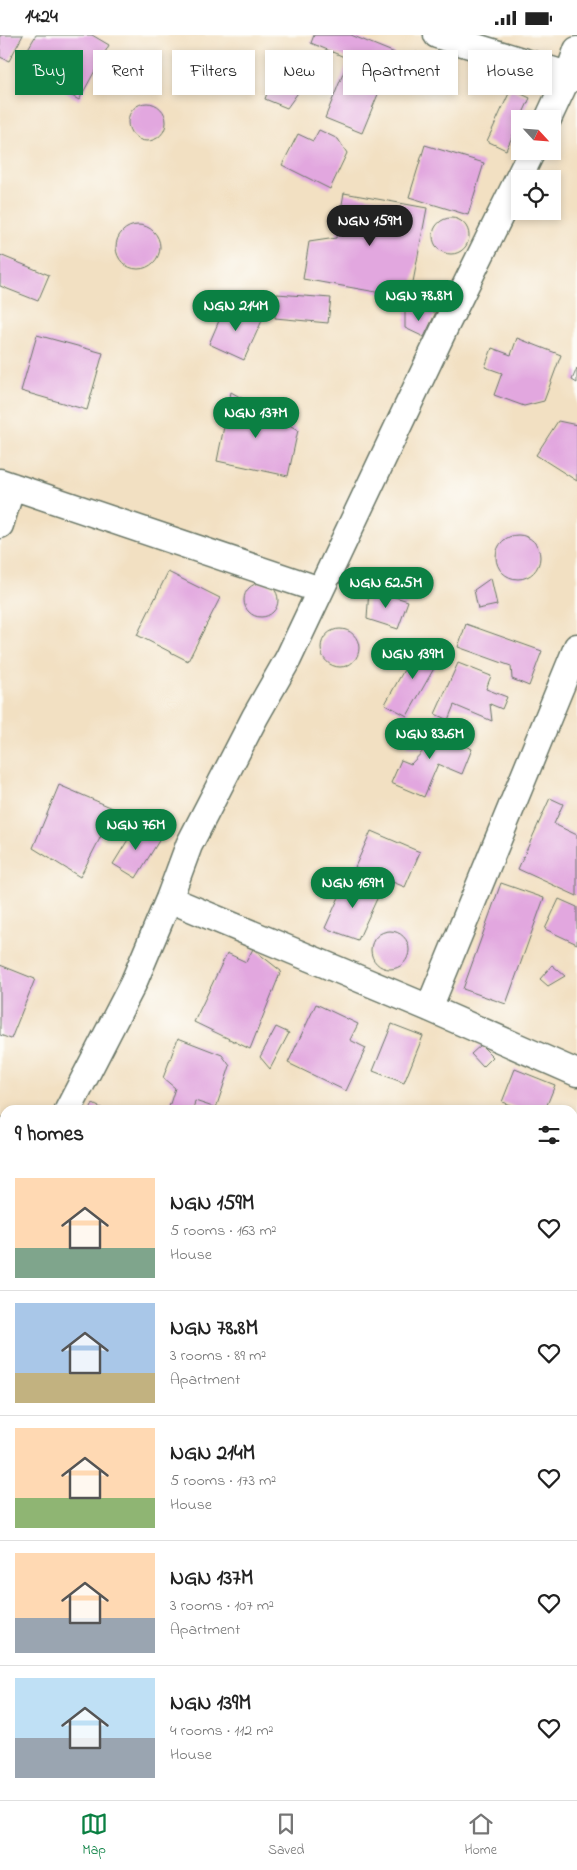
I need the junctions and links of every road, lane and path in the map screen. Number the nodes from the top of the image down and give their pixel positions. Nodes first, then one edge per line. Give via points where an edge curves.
1 (437, 35) edge
2 (577, 51) edge
3 (573, 77) edge
4 (553, 110) edge
5 (528, 160) edge
6 (6, 484) edge
7 (0, 525) edge
8 (320, 590) junction
9 (577, 647) edge
10 (169, 899) junction
11 (429, 1009) junction
12 (577, 1073) edge
13 (71, 1105) edge

1 - 3 street
2 - 3 street
3 - 4 street
5 - 8 street
6 - 7 street
6 - 8 street
8 - 10 street via 288,659 189,845
9 - 11 street
10 - 11 street
10 - 13 street via 133,984
11 - 12 street

